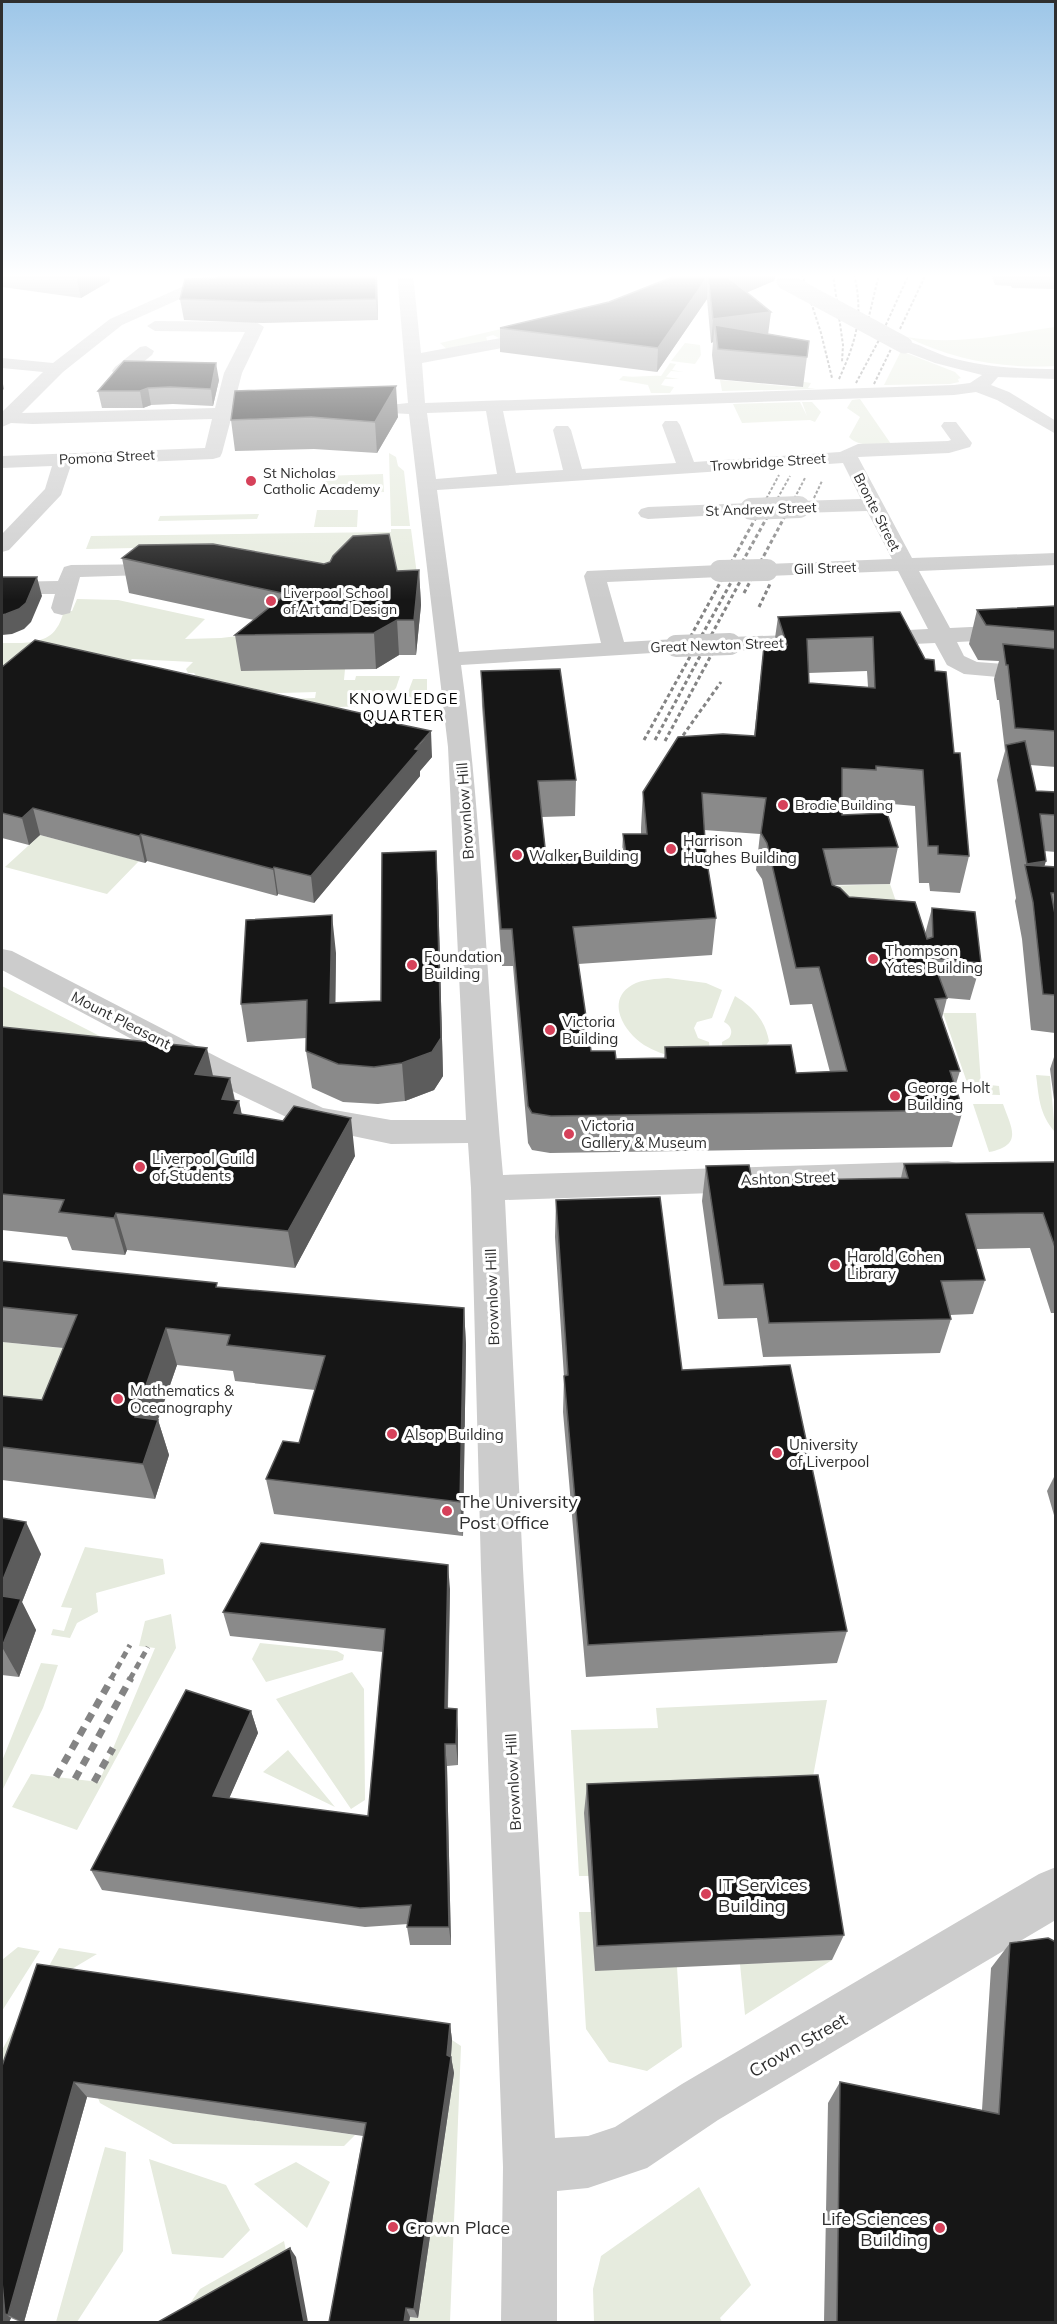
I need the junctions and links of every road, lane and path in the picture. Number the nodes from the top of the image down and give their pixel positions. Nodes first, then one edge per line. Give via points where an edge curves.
1 (42, 382) edge
2 (110, 382) edge
3 (231, 382) edge
4 (415, 382) edge
5 (986, 382) edge
6 (106, 387) edge
7 (979, 387) junction
8 (417, 408) junction
9 (382, 409) edge
10 (291, 412) edge
11 (495, 412) dead end
12 (223, 413) junction
13 (3, 419) edge
14 (1052, 424) edge
15 (671, 425) dead end
16 (950, 426) dead end
17 (562, 430) dead end
18 (849, 457) junction
19 (63, 459) junction
20 (2, 462) edge
21 (687, 468) junction
22 (574, 476) junction
23 (508, 480) junction
24 (426, 485) junction
25 (873, 504) junction
26 (648, 513) dead end
27 (2, 546) edge
28 (1056, 559) edge
29 (904, 565) junction
30 (189, 570) edge
31 (68, 587) junction
32 (2, 588) edge
33 (61, 609) dead end
34 (1056, 630) edge
35 (943, 636) junction
36 (614, 649) junction
37 (450, 659) junction
38 (1056, 675) edge
39 (2, 958) edge
40 (482, 1131) junction
41 (981, 1172) edge
42 (488, 1188) junction
43 (1056, 1891) edge
44 (530, 2167) junction
45 (530, 2322) edge

1 - 13 street
2 - 6 street
3 - 12 street
4 - 8 street, Brownlow Hill
5 - 7 street
7 - 8 street
7 - 14 street
8 - 9 street
8 - 24 street, Brownlow Hill
10 - 12 street
11 - 23 street
12 - 13 street via 89,410
12 - 19 street, Pomona Street via 213,453
15 - 21 street
16 - 18 street, Bronte Street via 963,443 949,447 858,450
17 - 22 street
18 - 21 street, Trowbridge Street
18 - 25 street, Bronte Street
19 - 20 street, Pomona Street
19 - 27 street via 54,491
21 - 22 street, Trowbridge Street
22 - 23 street, Trowbridge Street
23 - 24 street, Trowbridge Street
24 - 37 street, Brownlow Hill
25 - 26 street, St Andrew Street, bridge
25 - 29 street, Bronte Street
28 - 29 street, Gill Street
29 - 35 street, Bronte Street
29 - 36 street, Gill Street, bridge via 596,576
30 - 31 street via 71,571
31 - 32 street
31 - 33 street
34 - 35 street, Great Newton Street
35 - 36 street, Great Newton Street, bridge
35 - 38 street, Bronte Street via 955,660 972,669
36 - 37 street, Great Newton Street
37 - 40 street, Brownlow Hill via 470,879
39 - 40 street, Mount Pleasant via 316,1118 391,1132
40 - 42 street, Brownlow Hill
41 - 42 street, Ashton Street
42 - 44 street, Brownlow Hill
43 - 44 street, Crown Street via 700,2102 628,2149 588,2162
44 - 45 street, Brownlow Hill

